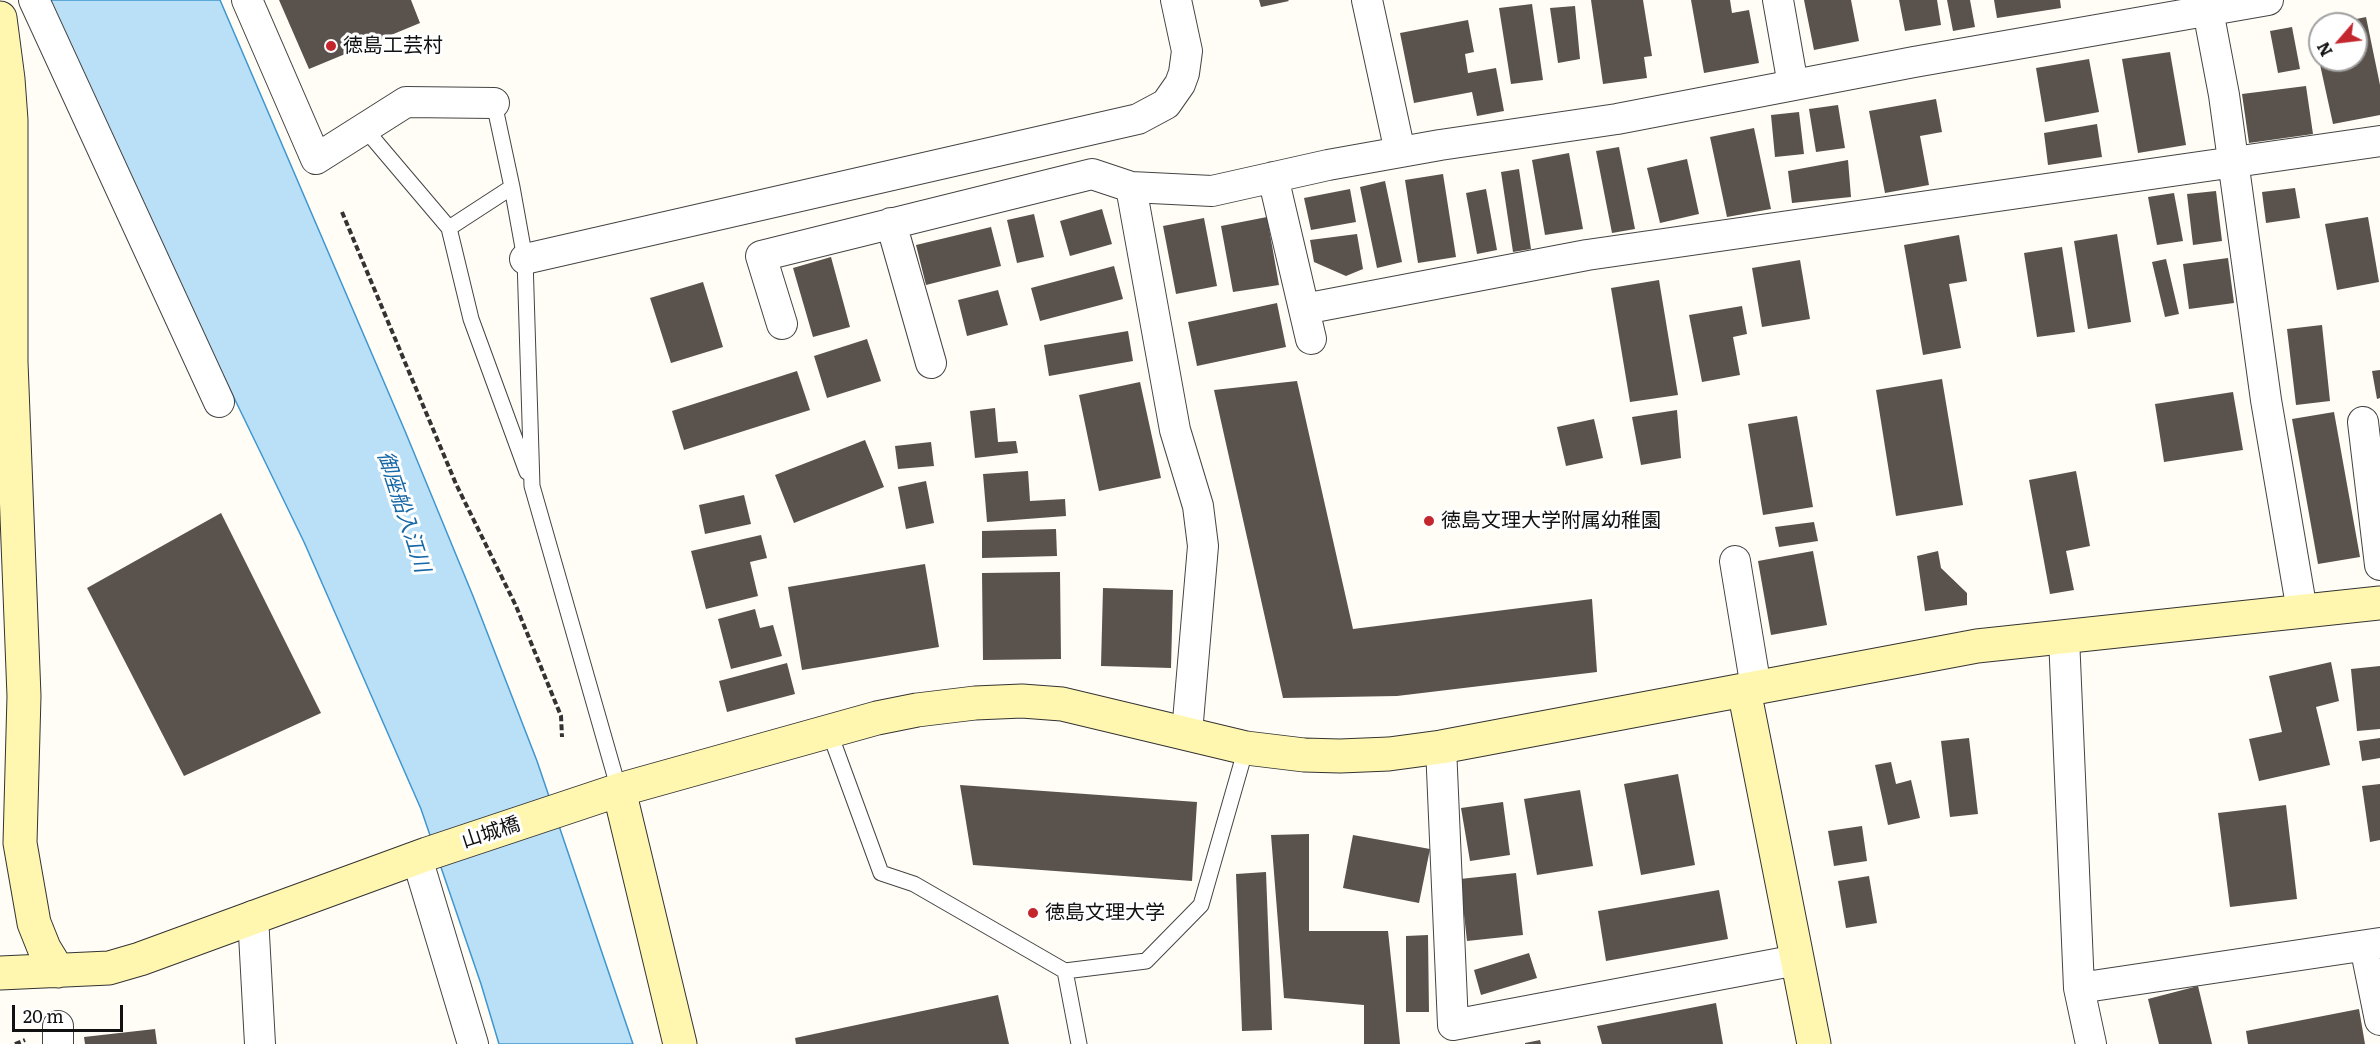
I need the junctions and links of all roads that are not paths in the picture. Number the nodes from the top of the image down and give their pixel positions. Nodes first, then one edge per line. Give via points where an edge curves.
1 (33, 0) edge
2 (247, 0) edge
3 (1176, 0) edge
4 (1367, 0) edge
5 (1779, 0) edge
6 (2268, 0) edge
7 (2206, 5) edge
8 (0, 18) edge
9 (1793, 85) junction
10 (494, 103) joint
11 (365, 129) junction
12 (2380, 141) edge
13 (1400, 152) junction
14 (2234, 163) junction
15 (1273, 177) junction
16 (512, 187) junction
17 (1131, 187) junction
18 (891, 223) junction
19 (449, 228) junction
20 (525, 259) junction
21 (1304, 309) junction
22 (782, 324) dead end
23 (1311, 339) dead end
24 (931, 363) dead end
25 (219, 402) dead end
26 (2363, 422) dead end
27 (532, 486) junction
28 (1735, 561) dead end
29 (2380, 565) edge
30 (2380, 603) edge
31 (2302, 611) junction
32 (2064, 636) junction
33 (1750, 689) junction
34 (828, 731) junction
35 (1187, 733) junction
36 (1441, 747) junction
37 (1246, 748) junction
38 (619, 790) junction
39 (10, 852) edge
40 (422, 856) junction
41 (253, 916) junction
42 (2373, 944) edge
43 (1797, 960) junction
44 (58, 971) junction
45 (1065, 971) junction
46 (0, 973) edge
47 (2079, 988) junction
48 (2380, 1020) edge
49 (260, 1044) edge
50 (473, 1044) edge
51 (680, 1044) edge
52 (1079, 1044) edge
53 (1814, 1044) edge
54 (2091, 1044) edge

1 - 25 street
2 - 11 street via 316,159
3 - 20 street via 1187,51 1184,73 1166,104 1138,119
4 - 13 street
5 - 9 street
6 - 7 street
7 - 9 street
7 - 14 street
8 - 39 street via 11,120 11,362 24,696
9 - 13 street via 1617,119
10 - 11 street via 406,102
10 - 16 lane
11 - 19 lane
12 - 14 street
13 - 15 street
14 - 21 street via 1587,255
14 - 31 street via 2266,400
15 - 17 street via 1212,191
15 - 21 street
16 - 19 lane
16 - 20 lane
17 - 18 street via 1092,174
17 - 35 street via 1175,429 1198,506 1203,546
18 - 22 street via 761,256
18 - 24 street
19 - 27 lane via 471,319
20 - 27 lane
21 - 23 street
26 - 29 street
27 - 38 lane
28 - 33 street
30 - 31 street, 山城橋
31 - 32 street, 山城橋
32 - 33 street, 山城橋 via 1977,646
32 - 47 street
33 - 36 street, 山城橋
33 - 43 street
34 - 35 street, 山城橋 via 917,710 1022,701 1062,704
34 - 38 street, 山城橋
34 - 45 lane via 881,873 914,884
35 - 37 street, 山城橋
36 - 37 street, 山城橋 via 1340,756
36 - 43 street via 1453,1025
37 - 45 lane via 1201,905 1146,961
38 - 40 street, 山城橋
38 - 51 street
39 - 44 street via 44,948
40 - 41 street, 山城橋
40 - 50 street
41 - 44 street, 山城橋 via 109,968
41 - 49 street
42 - 47 street
42 - 48 street
43 - 53 street
44 - 46 street, 山城橋
45 - 52 lane
47 - 54 street

